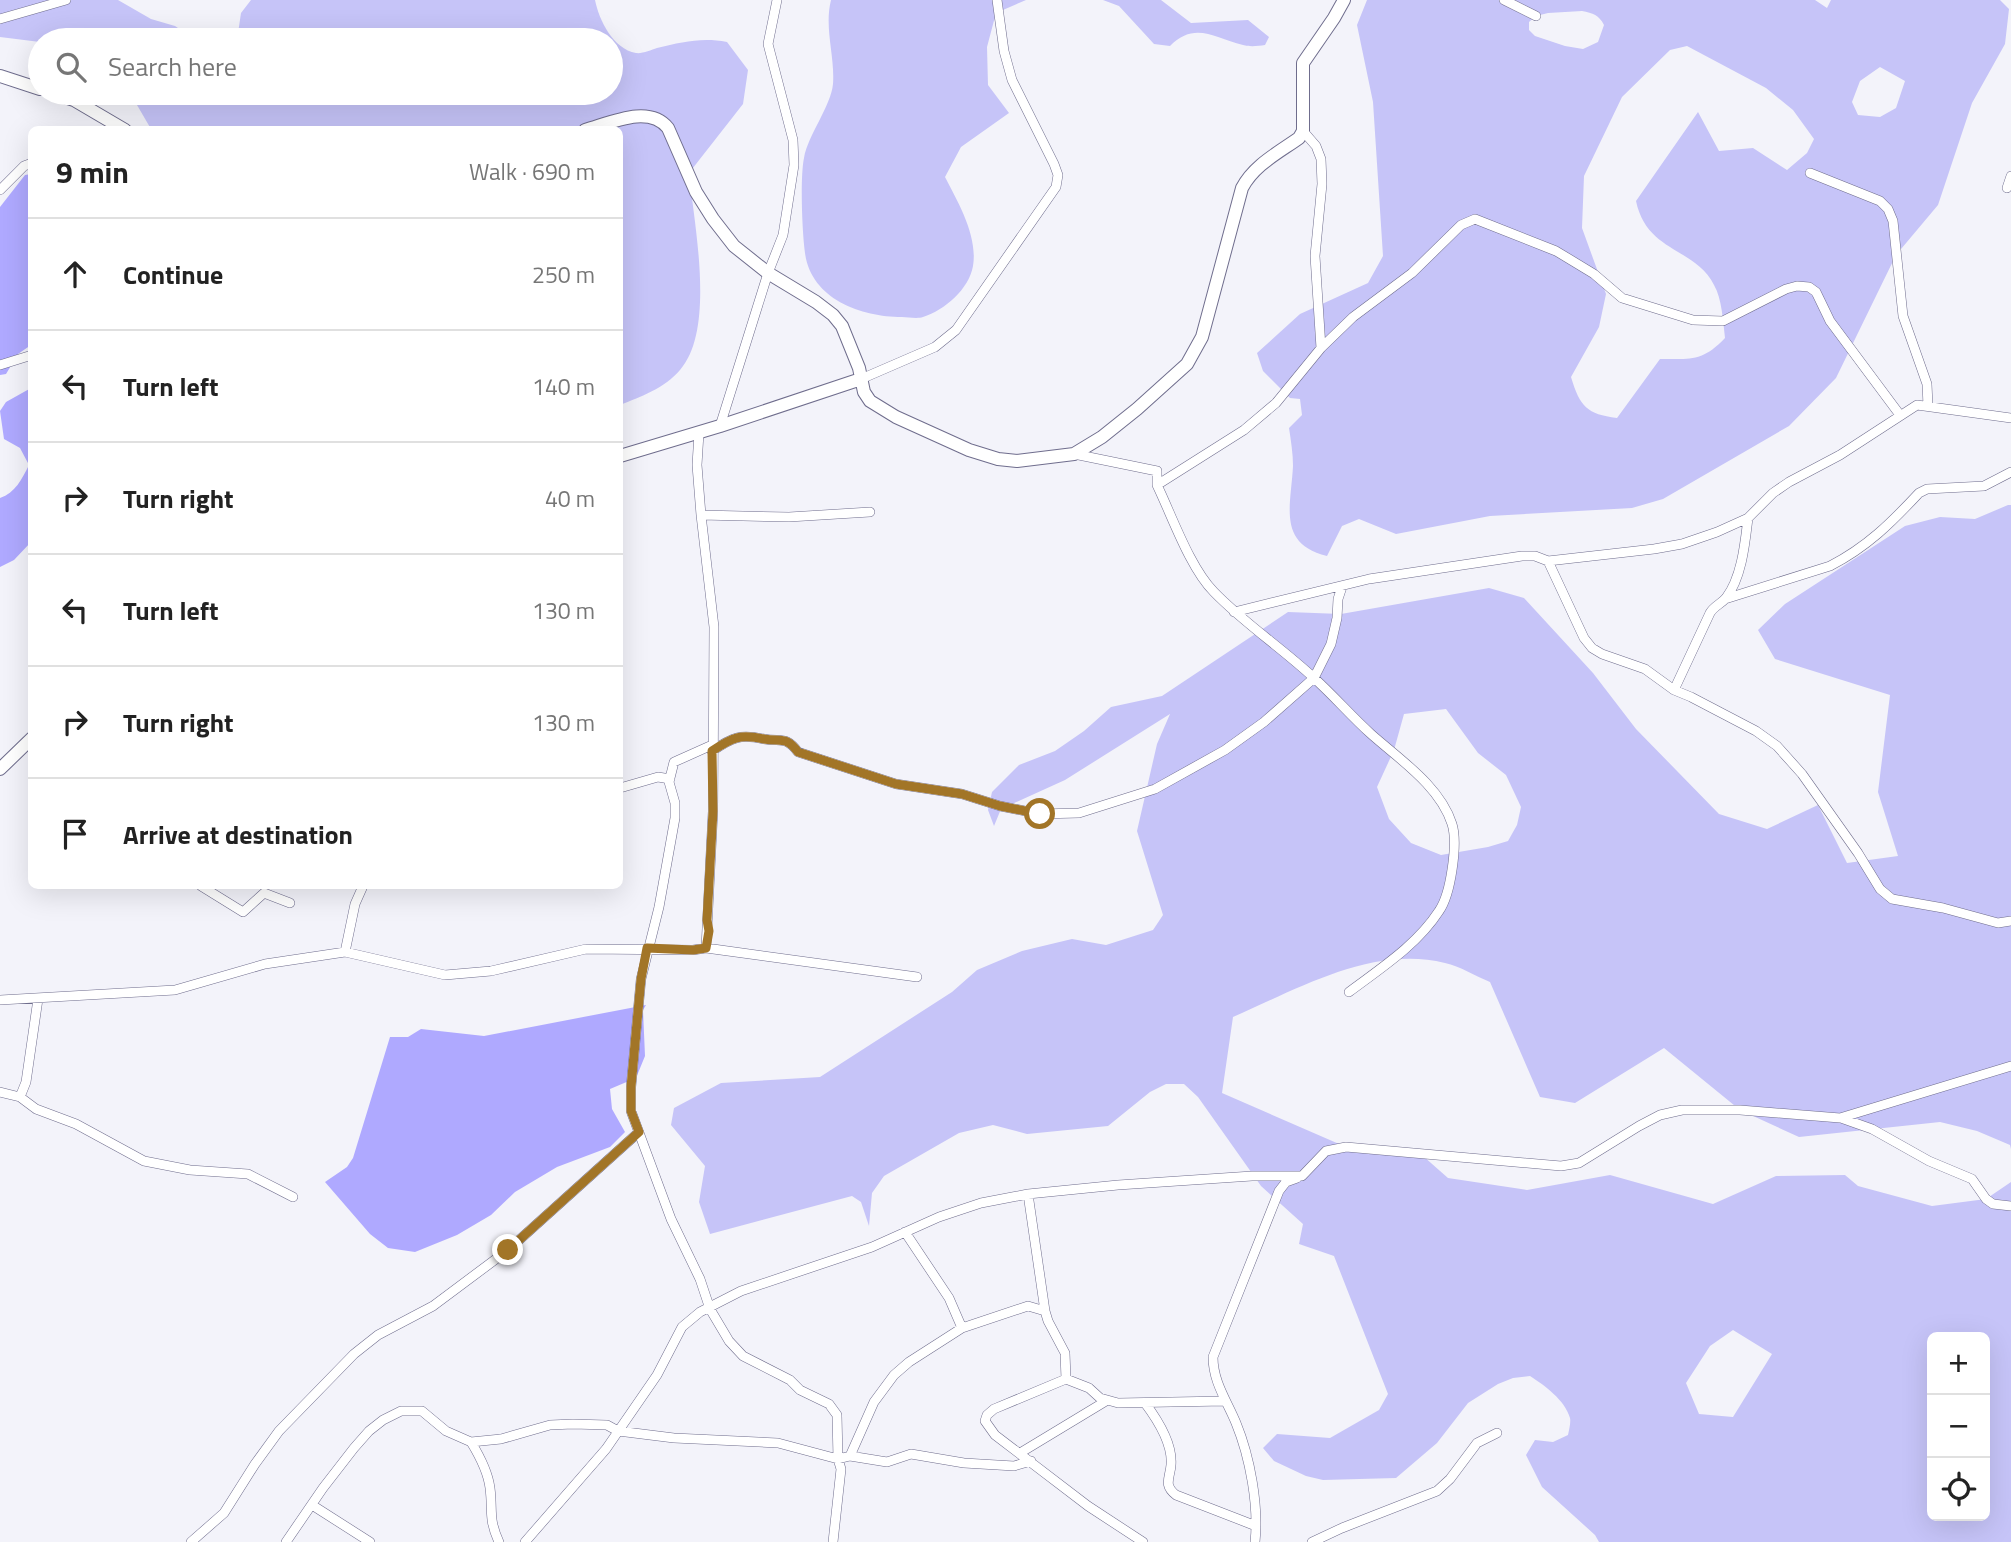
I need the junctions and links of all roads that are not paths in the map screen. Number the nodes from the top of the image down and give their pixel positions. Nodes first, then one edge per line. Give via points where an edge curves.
1 (66, 0) edge
2 (777, 0) edge
3 (997, 0) edge
4 (1344, 0) edge
5 (1504, 0) edge
6 (1536, 16) dead end
7 (0, 19) edge
8 (0, 76) edge
9 (28, 85) edge
10 (81, 105) edge
11 (110, 126) edge
12 (600, 126) edge
13 (1303, 131) junction
14 (28, 164) edge
15 (1810, 173) dead end
16 (2011, 176) edge
17 (2007, 188) dead end
18 (0, 190) edge
19 (768, 272) junction
20 (1321, 348) junction
21 (28, 356) edge
22 (0, 365) edge
23 (860, 379) junction
24 (1928, 406) junction
25 (1900, 415) junction
26 (2011, 418) edge
27 (720, 426) junction
28 (699, 433) junction
29 (1074, 454) junction
30 (623, 455) edge
31 (2011, 472) edge
32 (1157, 485) junction
33 (870, 512) dead end
34 (701, 515) junction
35 (1748, 518) junction
36 (1548, 561) junction
37 (1342, 587) junction
38 (1726, 599) junction
39 (1234, 612) junction
40 (1314, 678) junction
41 (1674, 690) junction
42 (28, 742) edge
43 (712, 748) junction
44 (0, 769) edge
45 (670, 779) junction
46 (623, 787) edge
47 (206, 889) edge
48 (362, 889) edge
49 (290, 903) dead end
50 (2011, 921) edge
51 (647, 948) junction
52 (706, 948) junction
53 (345, 952) junction
54 (917, 977) dead end
55 (1349, 992) dead end
56 (38, 999) junction
57 (0, 1000) edge
58 (2011, 1066) edge
59 (0, 1092) edge
60 (20, 1097) junction
61 (1840, 1118) junction
62 (639, 1132) junction
63 (1303, 1176) junction
64 (1028, 1194) junction
65 (293, 1198) dead end
66 (2011, 1206) edge
67 (905, 1232) junction
68 (710, 1309) junction
69 (1045, 1311) junction
70 (962, 1328) junction
71 (1066, 1379) junction
72 (1106, 1401) junction
73 (1225, 1401) junction
74 (1145, 1403) junction
75 (618, 1431) junction
76 (1497, 1433) dead end
77 (471, 1442) junction
78 (1020, 1453) junction
79 (850, 1456) junction
80 (838, 1459) junction
81 (1031, 1461) junction
82 (312, 1505) junction
83 (1256, 1526) junction
84 (191, 1542) edge
85 (286, 1542) edge
86 (370, 1542) edge
87 (499, 1542) edge
88 (525, 1542) edge
89 (833, 1542) edge
90 (1143, 1542) edge
91 (1255, 1542) edge
92 (1312, 1542) edge

1 - 7 street
2 - 19 street via 768,44 793,140 794,165 783,235
3 - 23 street via 1012,80 1054,164 1056,187 956,330 935,347
4 - 13 street via 1303,63
5 - 6 street
8 - 9 street
10 - 11 street
12 - 19 street via 641,115 662,120 713,219 734,246
13 - 20 street via 1321,159 1315,256
13 - 29 street via 1248,177 1202,337 1186,364 1138,409
14 - 18 street
15 - 24 street via 1880,201 1888,209 1903,316 1927,384
16 - 17 street
19 - 23 street via 833,315 847,335
19 - 27 street
20 - 25 street via 1353,317 1412,273 1461,225 1475,219 1556,251 1622,298 1693,320 1723,321 1786,289 1809,287
20 - 32 street via 1276,402 1244,430
21 - 22 street
23 - 27 street
23 - 29 street via 870,401 969,450 1017,461
24 - 25 street via 1917,405
24 - 26 street
25 - 35 street via 1789,482
27 - 28 street
28 - 30 street
28 - 34 street
29 - 32 street via 1157,471
31 - 38 street via 1984,486 1927,489 1878,536 1838,562
32 - 39 street via 1199,572
33 - 34 street via 789,517
34 - 43 street via 714,627
35 - 36 street via 1682,544
35 - 38 street via 1744,554
36 - 37 street via 1522,556
36 - 41 street via 1592,648 1645,669
37 - 39 street
37 - 40 street via 1331,644
38 - 41 street via 1710,613
39 - 40 street
40 - 43 street via 1264,722 1184,775 1079,813 1040,814 962,794 896,784 798,752 782,739 753,735
40 - 55 street via 1430,788 1452,825 1448,891 1440,910 1415,940
41 - 50 street via 1777,746 1802,774 1880,889 1892,899 1998,923
42 - 44 street
43 - 45 street via 674,762
43 - 52 street
45 - 46 street via 658,776
45 - 51 street via 675,817
47 - 49 street via 243,912 264,893
48 - 53 street
51 - 52 street
51 - 53 street via 586,949 491,971 445,975
51 - 62 street via 630,1095
52 - 54 street
53 - 56 street via 265,964 175,990
56 - 57 street
56 - 60 street
58 - 61 street
59 - 60 street
60 - 65 street via 144,1161 248,1174
61 - 63 street via 1682,1110 1660,1115 1579,1163 1561,1166 1346,1147 1326,1151
61 - 66 street via 1972,1179 1993,1204
62 - 68 street
62 - 84 street via 499,1257 433,1306 365,1343 279,1431 224,1513
63 - 64 street
63 - 73 street via 1286,1182 1279,1191 1213,1357
64 - 67 street via 970,1207
64 - 69 street
67 - 68 street via 741,1292
67 - 70 street via 949,1298
68 - 75 street via 682,1327 657,1375
68 - 80 street via 743,1356 829,1404 837,1415
69 - 70 street via 1028,1306
69 - 71 street via 1065,1353
70 - 79 street via 894,1375 874,1402
71 - 72 street
71 - 78 street via 987,1415 989,1429
72 - 74 street
72 - 78 street
73 - 74 street
73 - 83 street via 1245,1447
74 - 83 street via 1167,1444 1170,1490
75 - 77 street via 607,1425 556,1424
75 - 80 street via 778,1443
75 - 88 street
76 - 92 street via 1478,1443 1437,1491
77 - 82 street via 446,1431 422,1412 401,1411 369,1431
77 - 87 street via 486,1472 489,1515
78 - 81 street
79 - 80 street
79 - 81 street via 887,1462 911,1454 1014,1466
80 - 89 street via 841,1469
81 - 90 street
82 - 85 street
82 - 86 street
83 - 91 street

